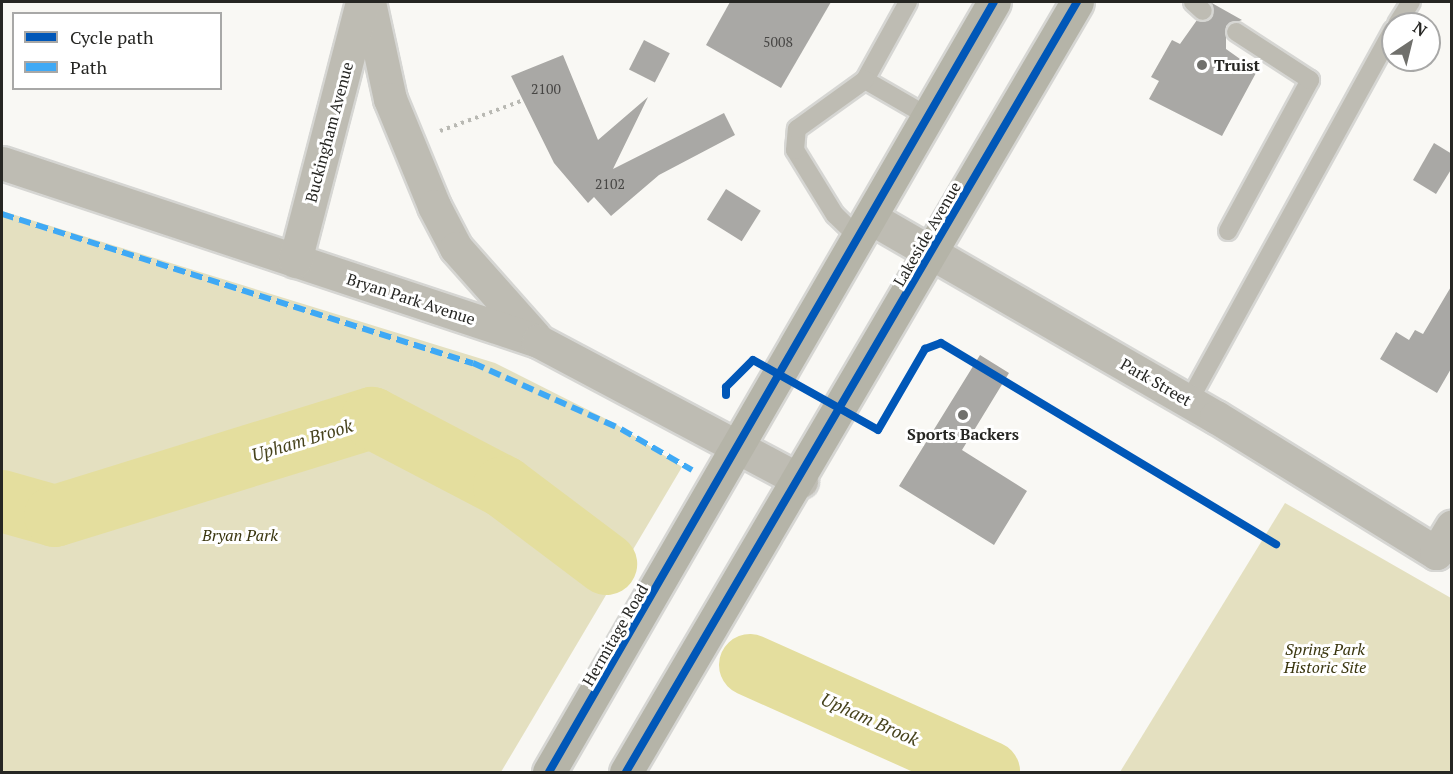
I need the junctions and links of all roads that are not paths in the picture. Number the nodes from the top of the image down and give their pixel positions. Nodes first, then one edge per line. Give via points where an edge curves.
1 (362, 2) edge
2 (369, 2) edge
3 (908, 2) edge
4 (994, 2) edge
5 (1077, 2) edge
6 (1236, 32) dead end
7 (1381, 52) edge
8 (865, 80) junction
9 (928, 117) junction
10 (2, 163) edge
11 (865, 228) junction
12 (1228, 231) dead end
13 (932, 253) junction
14 (295, 261) junction
15 (538, 341) junction
16 (1189, 401) junction
17 (739, 448) junction
18 (801, 481) junction
19 (1444, 539) edge
20 (549, 772) edge
21 (626, 772) edge

1 - 14 street, Buckingham Avenue
2 - 15 street, Buckingham Avenue via 390,99 434,206 456,248
3 - 8 lane
4 - 9 main road
5 - 13 main road, Lakeside Avenue
6 - 12 lane via 1310,81
7 - 16 lane
8 - 9 lane
8 - 11 lane via 797,129 795,150 835,215
9 - 11 main road
10 - 14 street, Bryan Park Avenue
11 - 13 street, Park Street
11 - 17 main road
13 - 16 street, Park Street
13 - 18 main road, Lakeside Avenue
14 - 15 street, Bryan Park Avenue
15 - 17 street, Bryan Park Avenue
16 - 19 street, Park Street
17 - 18 street, Bryan Park Avenue
17 - 20 main road, Hermitage Road
18 - 21 main road

